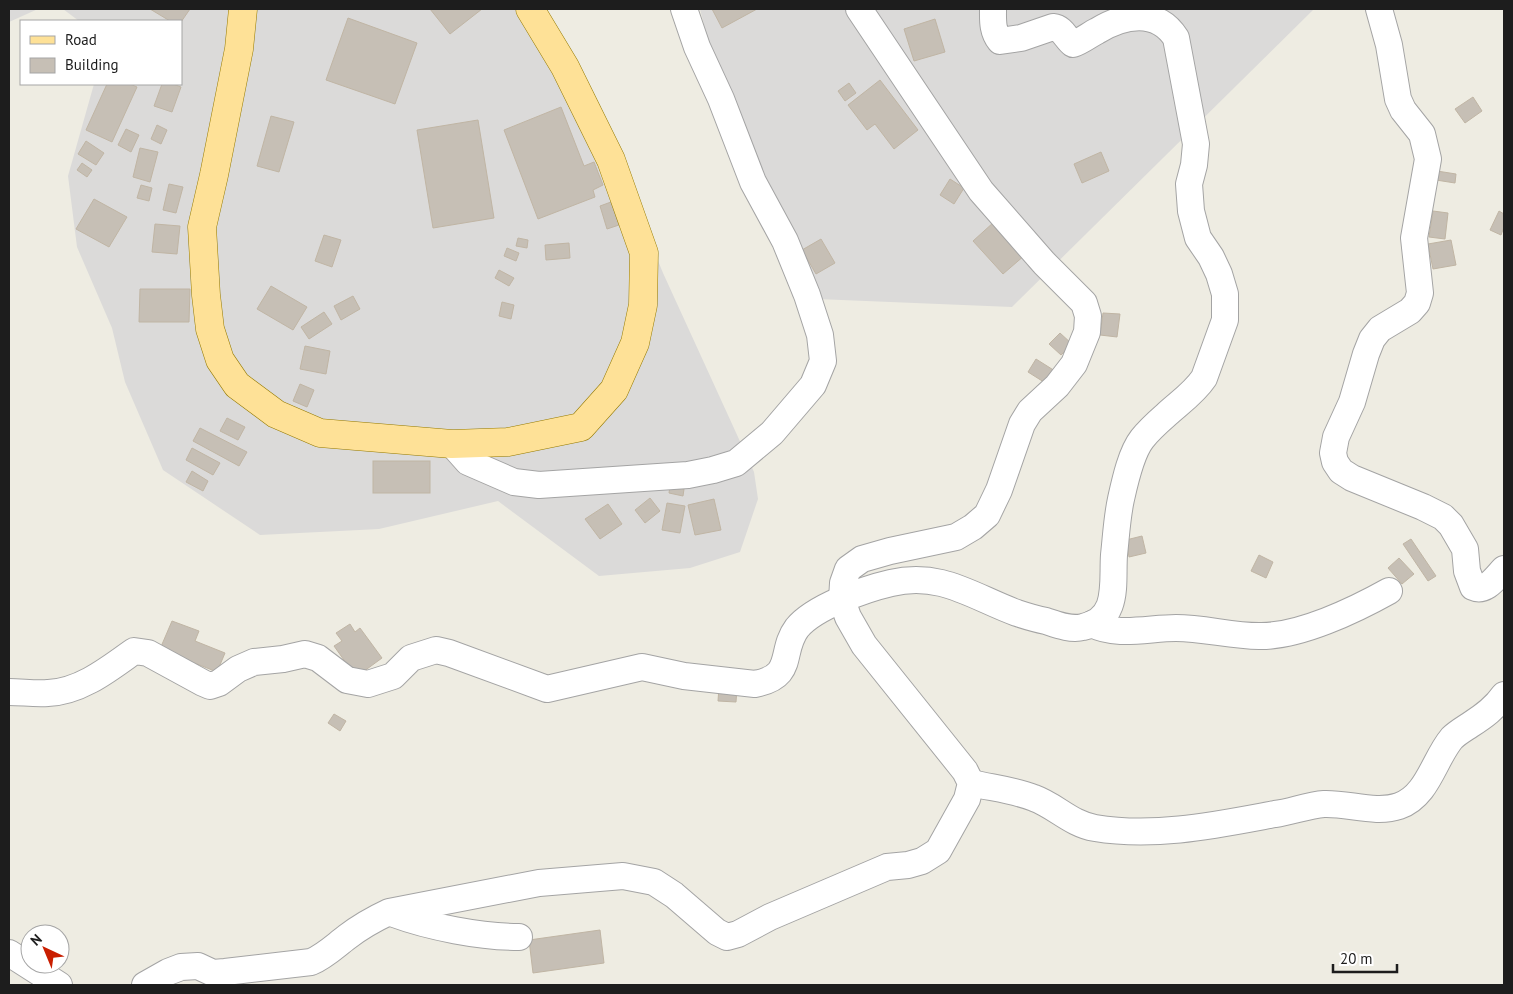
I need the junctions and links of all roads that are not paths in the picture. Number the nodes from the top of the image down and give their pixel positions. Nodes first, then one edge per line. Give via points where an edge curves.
1 (243, 9) edge
2 (530, 9) edge
3 (684, 9) edge
4 (859, 9) edge
5 (993, 9) edge
6 (1379, 9) edge
7 (452, 444) junction
8 (1504, 569) edge
9 (1389, 591) dead end
10 (842, 600) junction
11 (1092, 624) junction
12 (9, 692) edge
13 (1504, 695) edge
14 (971, 783) junction
15 (389, 912) junction
16 (518, 937) dead end
17 (9, 952) edge
18 (59, 985) edge
19 (145, 985) edge

1 - 7 main road via 239,49 202,227 210,329 220,360 238,385 276,414 320,433
2 - 7 main road via 565,67 611,160 644,253 643,304 635,343 614,390 581,427 508,442
3 - 7 street via 754,182 785,241 807,295 820,335 823,361 813,385 772,433 736,463 688,475 539,485 514,482 468,462
4 - 10 street via 980,191 1084,303 1088,316 1087,332 1074,364 1022,424 987,515 956,537 862,560 848,569
5 - 11 street via 993,28 1000,41 1053,27 1061,30 1074,44 1118,20 1131,18 1146,17 1170,28 1176,38 1196,144 1189,184 1190,212 1198,238 1211,257 1225,294 1225,320 1204,378 1141,440 1131,462 1120,500 1113,596 1109,608
6 - 8 street via 1398,99 1422,134 1428,159 1414,238 1420,293 1410,311 1380,329 1372,339 1352,402 1336,437 1334,462 1352,478 1443,517 1455,530 1465,549 1473,588 1483,589
9 - 11 street via 1327,620 1292,632 1263,636 1187,628 1108,630
10 - 11 street via 891,583 919,579 954,586 1018,613 1067,627 1081,628
10 - 12 street via 809,618 798,628 779,673 755,684 684,676 642,667 547,689 436,650 411,658 394,676 368,684 347,680 318,658 305,654 254,662 210,686 141,651 134,651 94,678 62,691
10 - 14 street via 864,645 965,771
13 - 14 street via 1497,705 1453,736 1417,794 1399,806 1379,808 1323,804 1205,826 1161,831 1119,830 1079,824 1033,798
14 - 15 street via 967,799 938,851 922,861 887,867 727,937 654,882 623,876 539,883
15 - 16 street via 480,934
15 - 19 street via 310,962 213,973 198,966 181,967
17 - 18 street

